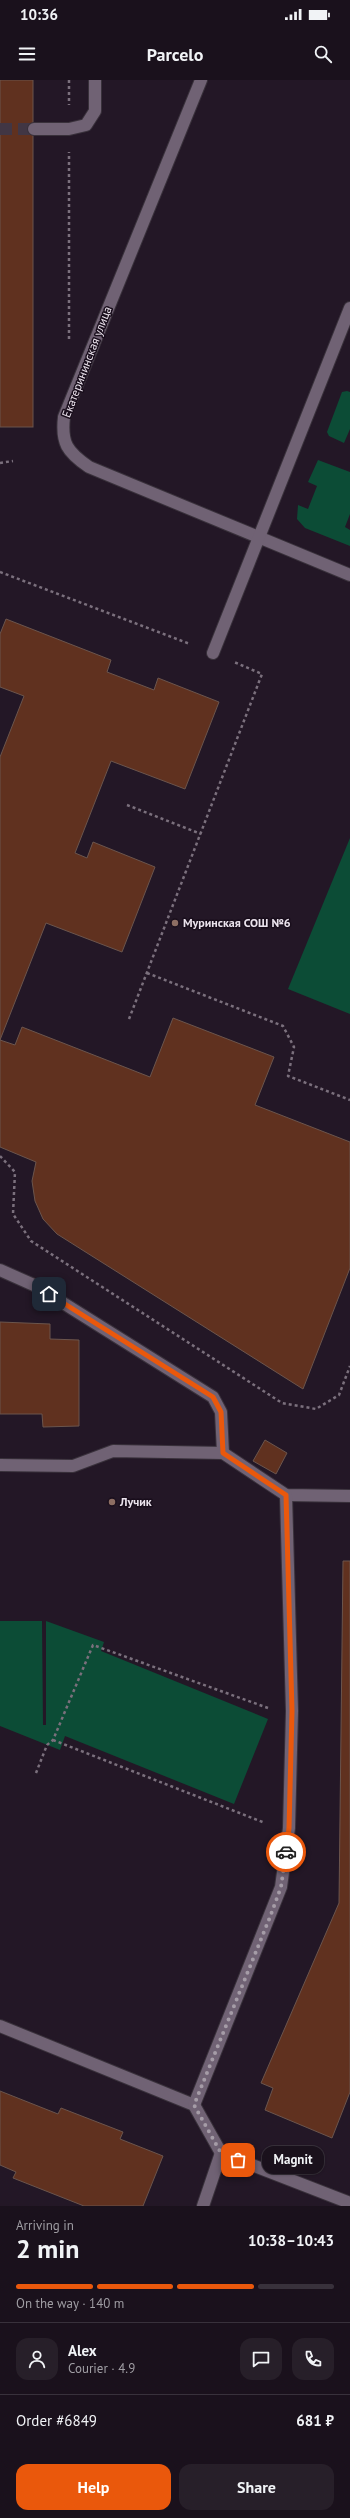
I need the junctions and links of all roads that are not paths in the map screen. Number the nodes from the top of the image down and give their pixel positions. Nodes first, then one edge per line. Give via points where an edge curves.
1 (95, 80) edge
2 (201, 80) edge
3 (34, 129) tunnel mouth
4 (350, 308) edge
5 (259, 537) junction
6 (350, 575) edge
7 (213, 653) road end
8 (0, 1270) edge
9 (223, 1453) junction
10 (0, 1465) edge
11 (286, 1495) junction
12 (350, 1496) edge
13 (0, 2026) edge
14 (194, 2105) junction
15 (221, 2153) junction
16 (350, 2203) edge
17 (202, 2206) edge

1 - 3 street via 95,111 86,125 69,129
2 - 5 street, Екатерининская улица via 64,417 62,432 66,447 89,467
4 - 5 street
5 - 6 street, Екатерининская улица
5 - 7 street
8 - 9 street via 36,1286 213,1397 221,1412
9 - 10 street via 113,1451 73,1466
9 - 11 street
11 - 12 street
11 - 14 street via 292,1711 289,1828 281,1887
13 - 14 street
14 - 15 street
15 - 16 street
15 - 17 street

